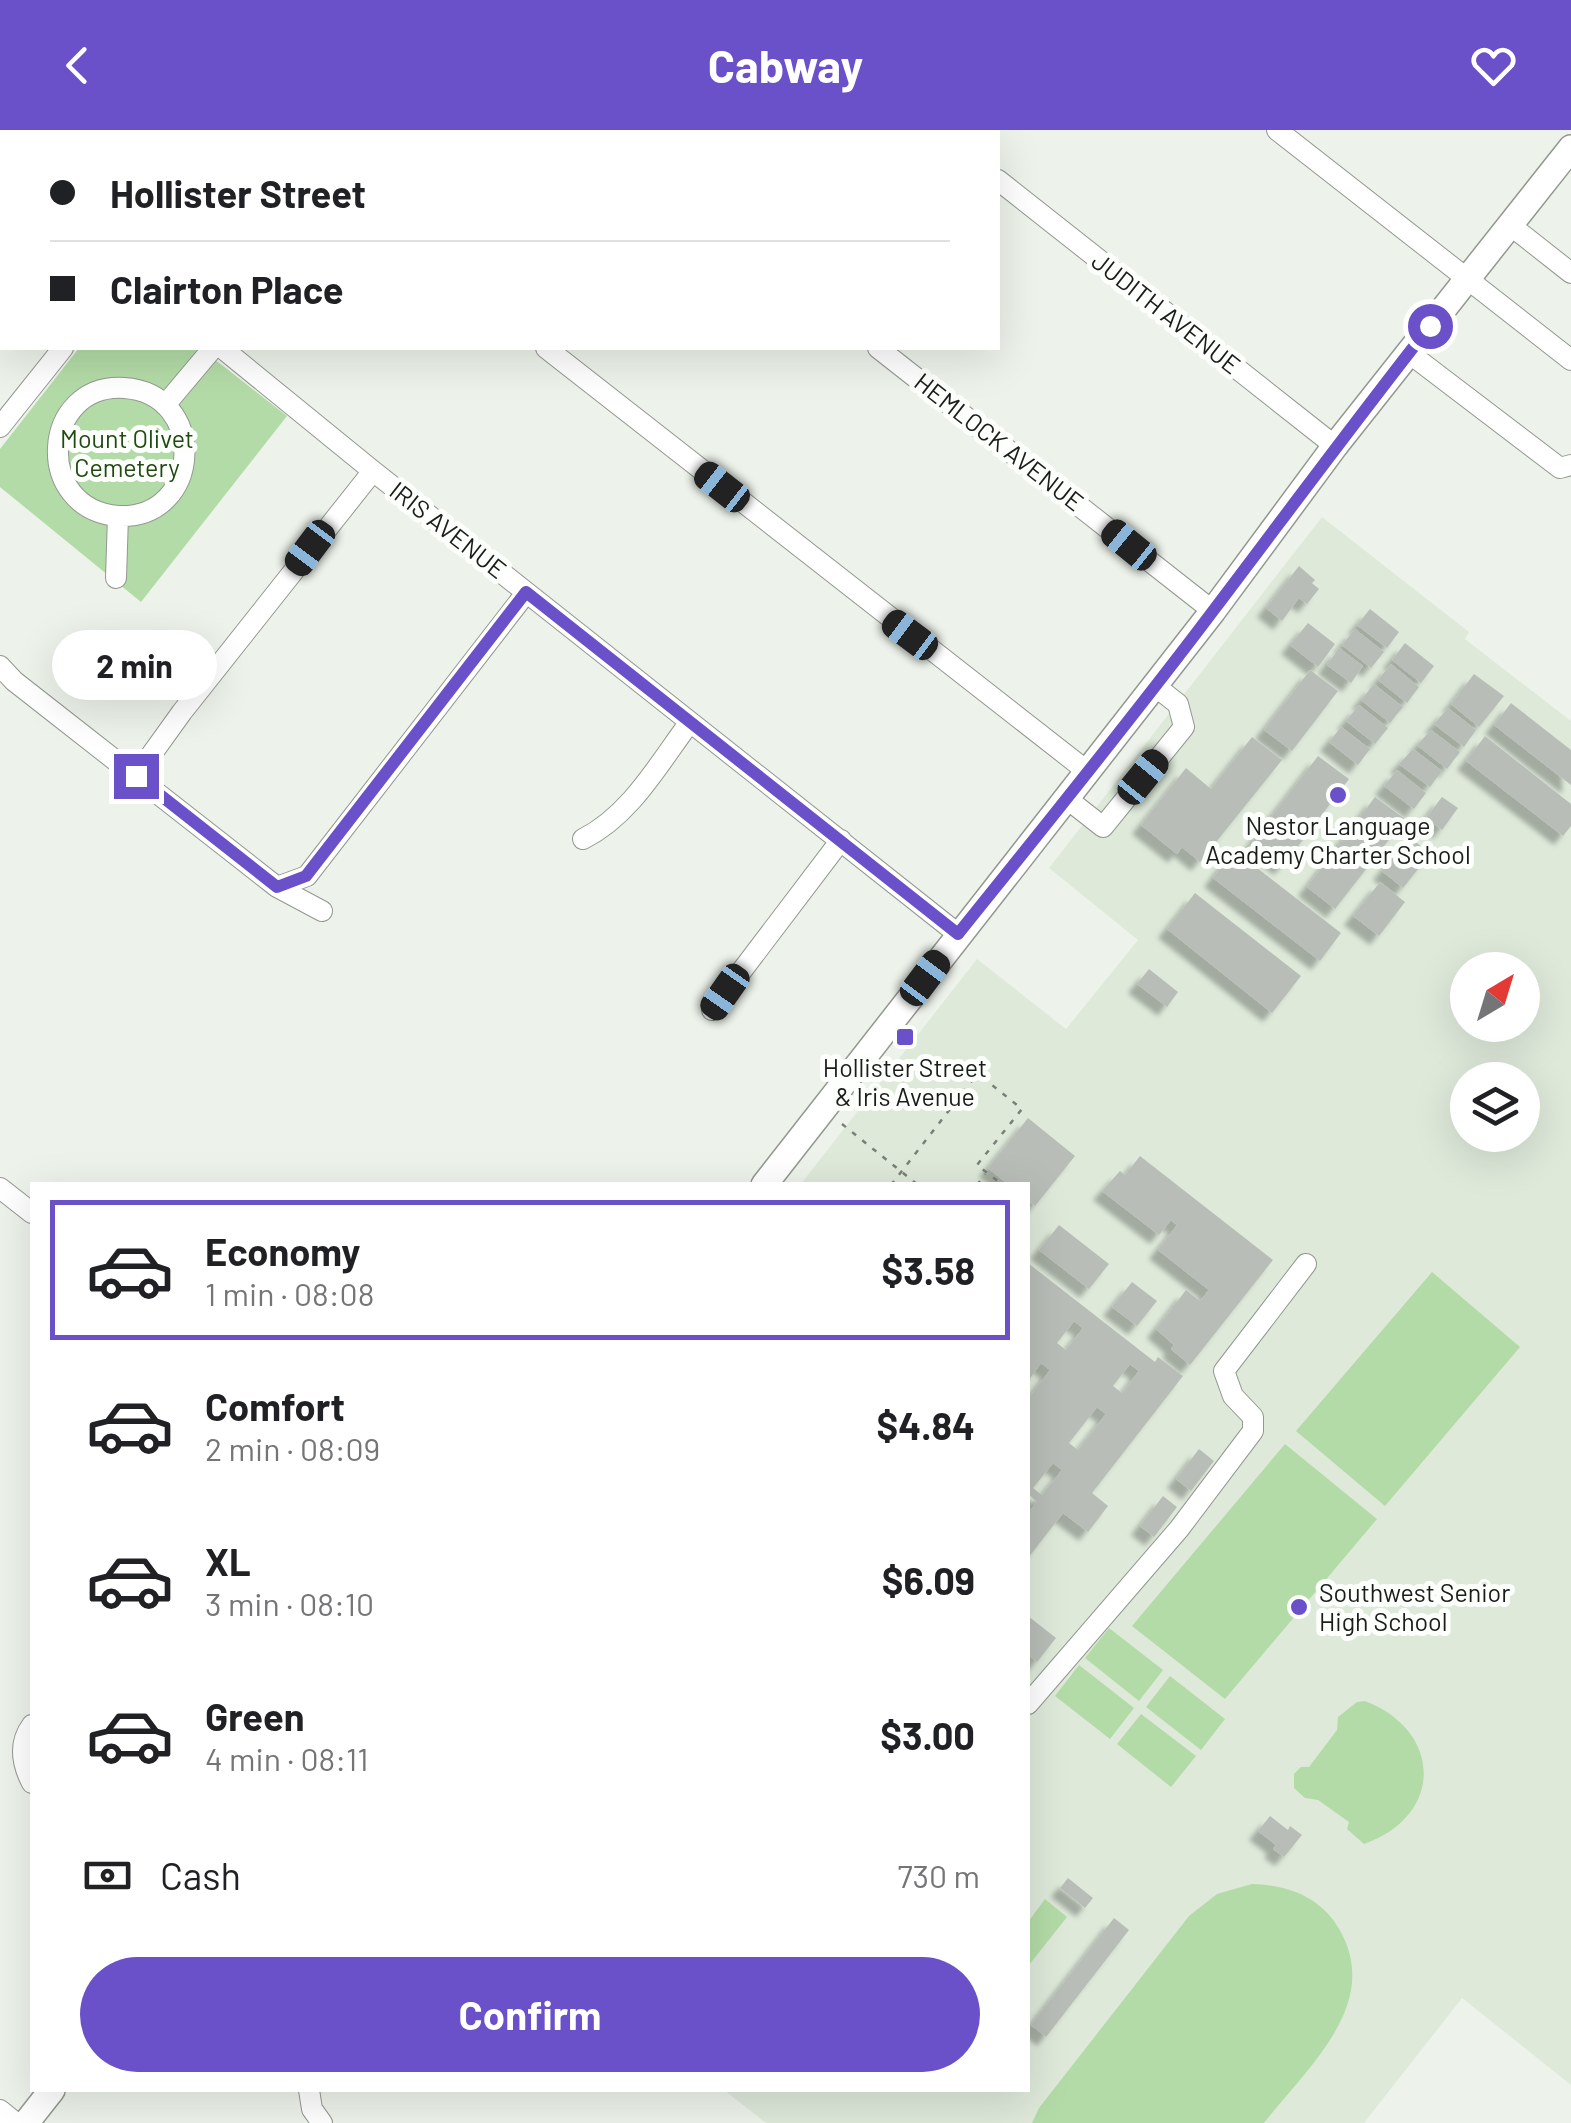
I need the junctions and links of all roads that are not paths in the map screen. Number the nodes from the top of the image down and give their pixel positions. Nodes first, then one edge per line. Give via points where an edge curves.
1 (1277, 130) edge
2 (1570, 151) edge
3 (1000, 182) edge
4 (1510, 225) junction
5 (1571, 273) edge
6 (1468, 280) junction
7 (61, 350) edge
8 (211, 350) edge
9 (224, 350) edge
10 (549, 350) edge
11 (881, 350) edge
12 (1409, 353) junction
13 (1571, 360) edge
14 (165, 405) junction
15 (0, 426) edge
16 (1335, 446) junction
17 (1571, 465) edge
18 (372, 471) junction
19 (118, 516) junction
20 (116, 578) dead end
21 (526, 592) junction
22 (1213, 611) junction
23 (0, 666) edge
24 (1154, 686) junction
25 (690, 722) junction
26 (1088, 772) junction
27 (136, 776) junction
28 (1066, 798) junction
29 (583, 839) dead end
30 (841, 840) junction
31 (277, 887) junction
32 (322, 911) dead end
33 (958, 934) junction
34 (712, 1010) dead end
35 (766, 1182) edge
36 (0, 1188) edge
37 (30, 1211) edge
38 (1306, 1264) dead end
39 (1030, 1702) edge
40 (30, 1727) edge
41 (30, 1779) edge
42 (50, 2092) edge
43 (310, 2092) edge
44 (0, 2110) edge
45 (16, 2123) edge
46 (26, 2123) edge
47 (322, 2123) edge

1 - 6 street
2 - 4 main road
3 - 16 street, JUDITH AVENUE
4 - 5 street
4 - 6 main road
6 - 12 main road
6 - 13 street
7 - 15 street
8 - 14 street
9 - 18 street, IRIS AVENUE
10 - 26 street
11 - 22 street, HEMLOCK AVENUE
12 - 16 main road
12 - 17 street via 1560,468
14 - 19 street via 184,440 180,479 152,508
14 - 19 street via 142,391 116,388 79,403 63,425 58,464 69,489 88,507
16 - 22 main road
18 - 21 street, IRIS AVENUE
18 - 27 street
19 - 20 street
21 - 25 street, IRIS AVENUE
21 - 31 street via 306,876
22 - 24 main road
23 - 27 street
24 - 26 main road
24 - 28 street via 1178,704 1184,727 1103,827
25 - 29 street via 633,798
25 - 30 street, IRIS AVENUE
26 - 28 main road
27 - 31 street
28 - 33 main road
30 - 33 street, IRIS AVENUE
30 - 34 street
31 - 32 street
33 - 35 main road
36 - 37 street
38 - 39 street via 1224,1371 1232,1396 1253,1417 1252,1431 1179,1529
40 - 41 street via 22,1760
42 - 46 main road
43 - 47 street
44 - 45 street

